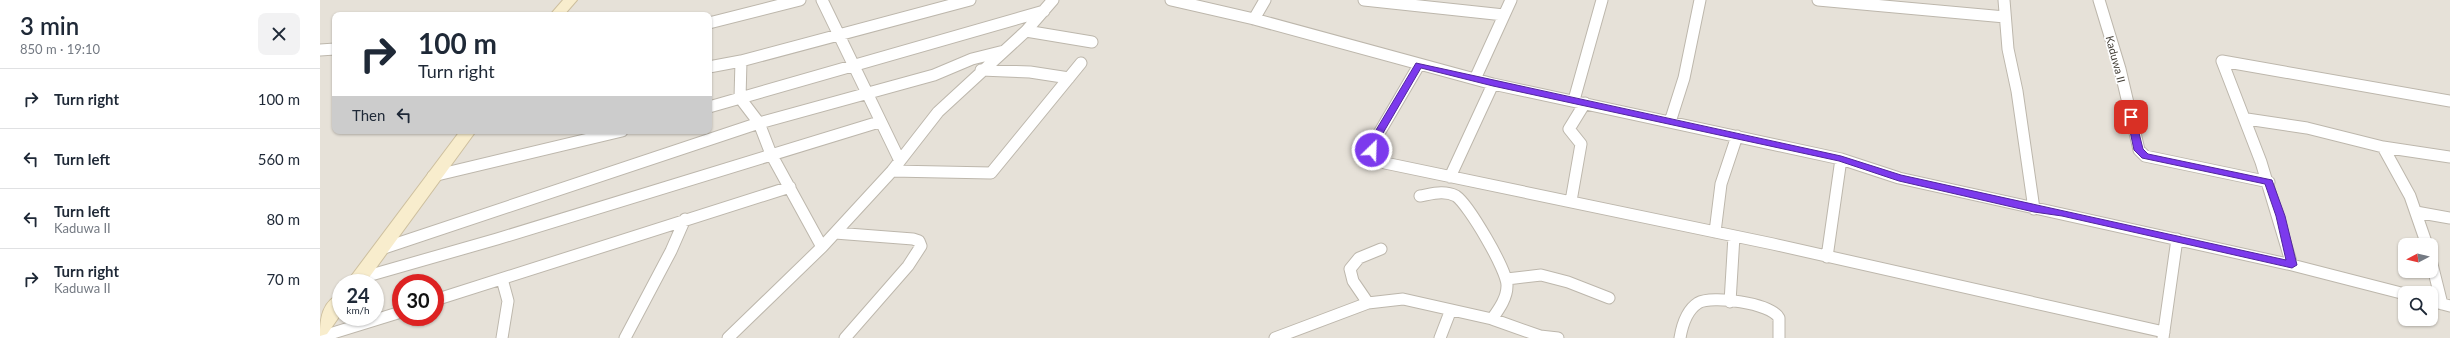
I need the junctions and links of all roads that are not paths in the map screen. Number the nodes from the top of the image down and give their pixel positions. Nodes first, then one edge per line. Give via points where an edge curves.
1 (570, 0) edge
2 (800, 0) edge
3 (822, 0) edge
4 (970, 0) edge
5 (1054, 0) edge
6 (1171, 0) edge
7 (1265, 0) edge
8 (1364, 0) edge
9 (1511, 0) edge
10 (1602, 0) edge
11 (1700, 0) edge
12 (1818, 0) edge
13 (2004, 0) edge
14 (2099, 0) edge
15 (1045, 11) junction
16 (560, 12) edge
17 (1504, 15) junction
18 (2005, 17) junction
19 (1254, 19) junction
20 (712, 22) edge
21 (1026, 31) junction
22 (840, 36) junction
23 (1092, 42) dead end
24 (332, 49) edge
25 (320, 50) edge
26 (1004, 51) junction
27 (741, 61) junction
28 (1081, 63) dead end
29 (855, 64) junction
30 (1419, 65) junction
31 (712, 66) edge
32 (981, 70) junction
33 (1069, 78) junction
34 (1475, 79) junction
35 (1493, 84) junction
36 (866, 94) junction
37 (740, 98) junction
38 (1574, 100) junction
39 (2450, 101) edge
40 (1585, 103) junction
41 (712, 106) edge
42 (2247, 119) junction
43 (879, 122) junction
44 (1670, 122) junction
45 (759, 123) junction
46 (466, 134) edge
47 (609, 134) edge
48 (1737, 136) junction
49 (2383, 147) junction
50 (771, 154) junction
51 (2450, 157) edge
52 (1841, 159) junction
53 (900, 161) junction
54 (892, 171) junction
55 (433, 176) junction
56 (1450, 176) junction
57 (2269, 182) junction
58 (790, 187) junction
59 (1420, 196) dead end
60 (1571, 201) junction
61 (2034, 209) junction
62 (2416, 212) junction
63 (2450, 218) edge
64 (685, 219) junction
65 (1715, 232) junction
66 (834, 233) junction
67 (1734, 236) junction
68 (2425, 238) edge
69 (2177, 239) junction
70 (822, 248) junction
71 (381, 249) junction
72 (1381, 249) dead end
73 (1827, 257) junction
74 (2292, 265) junction
75 (361, 274) edge
76 (380, 274) edge
77 (2435, 278) edge
78 (502, 279) junction
79 (1507, 279) junction
80 (2398, 292) edge
81 (444, 297) edge
82 (1609, 298) dead end
83 (1730, 302) junction
84 (1368, 303) junction
85 (2441, 303) edge
86 (1450, 312) junction
87 (332, 313) edge
88 (392, 315) edge
89 (1492, 319) junction
90 (320, 329) edge
91 (2164, 335) edge
92 (320, 337) edge
93 (502, 338) edge
94 (625, 338) edge
95 (728, 338) edge
96 (845, 338) edge
97 (1275, 338) edge
98 (1440, 338) edge
99 (1556, 338) edge
100 (1680, 338) edge
101 (1778, 338) edge

1 - 16 street
2 - 20 street
3 - 22 street
4 - 22 street
5 - 15 street
6 - 19 street
7 - 19 street
8 - 17 street
9 - 17 street
10 - 38 street
11 - 44 street via 1684,78
12 - 18 street
13 - 18 street
14 - 57 street, Kaduwa II via 2120,69 2139,150 2145,156
15 - 21 street
15 - 29 street
17 - 34 street
18 - 61 street
19 - 30 street
21 - 23 street
21 - 26 street
22 - 27 street
22 - 29 street
24 - 25 street
26 - 32 street
26 - 36 street via 972,59 934,75
27 - 31 street
27 - 37 street
28 - 33 street
29 - 36 street
29 - 37 street
30 - 34 street
30 - 56 street via 1375,140 1372,150 1374,155 1385,163
32 - 33 street via 1030,72
32 - 53 street via 938,112
33 - 54 street via 991,173
34 - 35 street
35 - 38 street
35 - 56 street
36 - 43 street
36 - 45 street
37 - 41 street
37 - 45 street
38 - 40 street
39 - 42 street via 2222,61
40 - 44 street
40 - 60 street via 1569,128 1581,144
42 - 49 street via 2307,128
42 - 57 street
43 - 50 street
43 - 53 street
44 - 48 street
45 - 50 street
45 - 71 street
46 - 55 street
47 - 55 street
48 - 52 street
48 - 65 street via 1721,184
49 - 51 street
49 - 62 street
50 - 58 street
50 - 76 street
52 - 61 street via 1899,178
52 - 73 street
53 - 54 street
54 - 66 street
55 - 71 street
56 - 60 street
57 - 74 street
58 - 64 street
58 - 70 street
59 - 79 street via 1445,192 1457,197
60 - 65 street
61 - 69 street
62 - 63 street
62 - 68 street
64 - 78 street
64 - 94 street
65 - 67 street
66 - 70 street
66 - 96 street via 913,239 919,241 921,246 908,266
67 - 73 street
67 - 83 street
69 - 74 street
69 - 91 street
70 - 95 street
71 - 75 street
72 - 84 street via 1359,258 1350,269 1353,281
73 - 91 street
74 - 80 street
77 - 85 street
78 - 81 street
78 - 93 street via 508,301
79 - 82 street via 1541,275 1568,282
79 - 89 street via 1503,304
83 - 100 street via 1698,302 1688,312
83 - 101 street via 1774,310 1781,320
84 - 86 street via 1403,299
84 - 97 street
86 - 89 street
86 - 98 street
87 - 90 street
88 - 92 street
89 - 99 street via 1540,336

